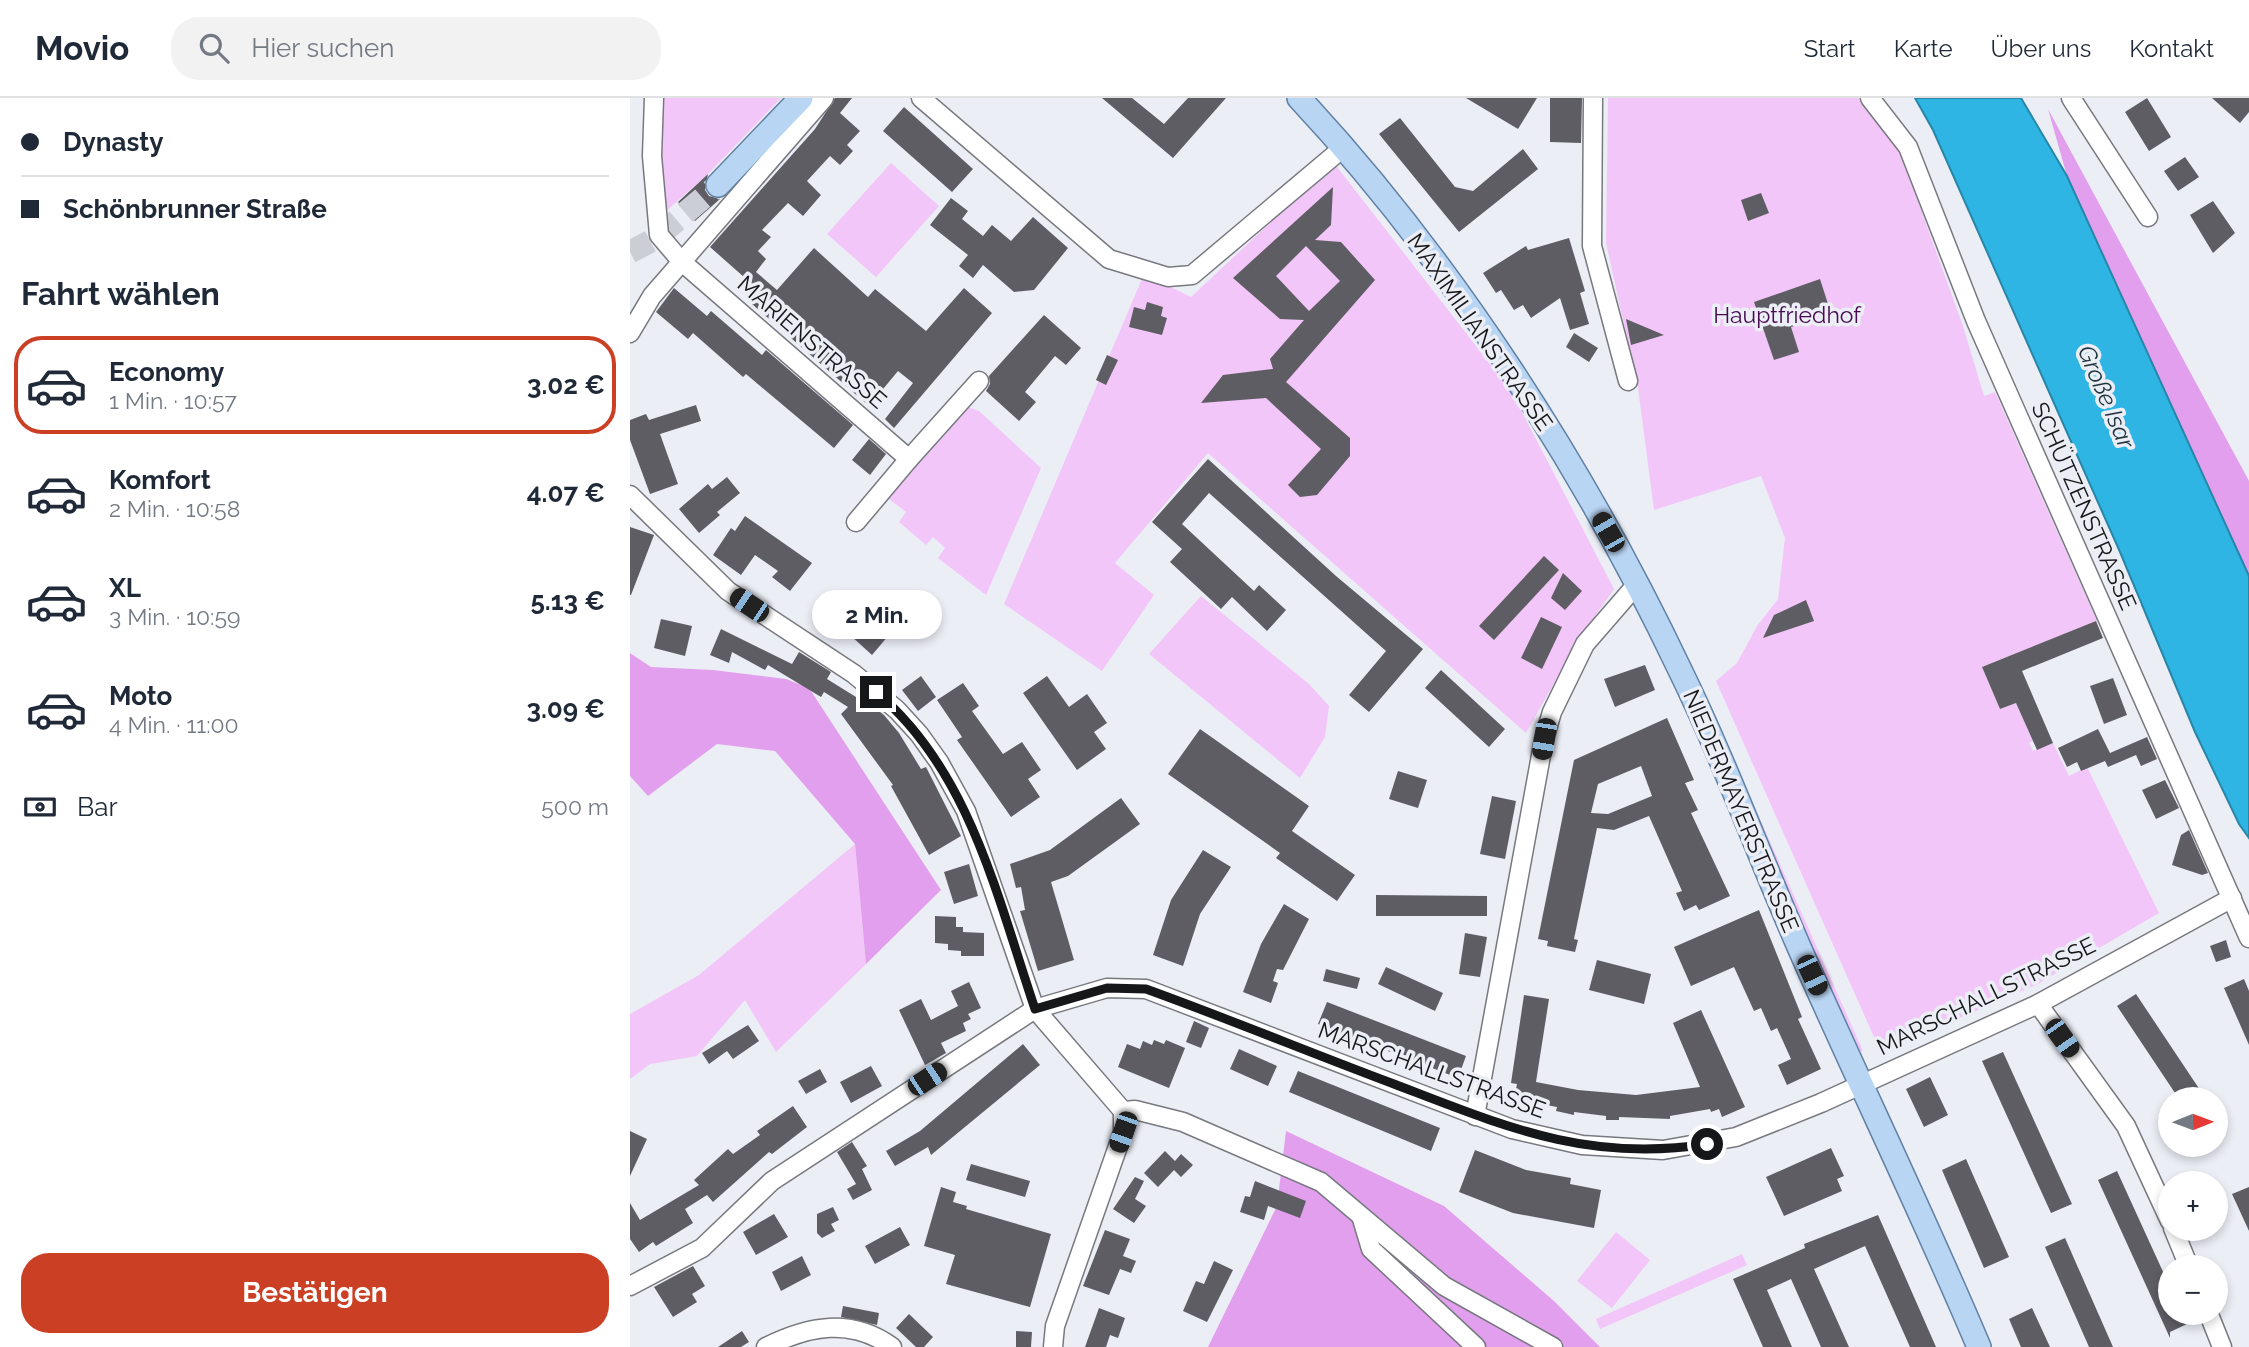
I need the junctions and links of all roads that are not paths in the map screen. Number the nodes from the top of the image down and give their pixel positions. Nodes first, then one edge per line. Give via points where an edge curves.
1 (654, 98) edge
2 (801, 98) edge
3 (824, 98) edge
4 (921, 98) edge
5 (1299, 98) edge
6 (1593, 98) edge
7 (1870, 98) edge
8 (2071, 98) edge
9 (1344, 146) junction
10 (718, 185) tunnel mouth
11 (2148, 217) dead end
12 (682, 262) junction
13 (630, 333) edge
14 (979, 381) dead end
15 (1628, 381) dead end
16 (909, 458) junction
17 (632, 499) edge
18 (856, 522) dead end
19 (1637, 584) junction
20 (2231, 898) junction
21 (2249, 938) edge
22 (2038, 1004) junction
23 (1035, 1009) junction
24 (1861, 1083) junction
25 (1123, 1111) junction
26 (1475, 1116) junction
27 (2158, 1195) edge
28 (1362, 1218) junction
29 (630, 1286) edge
30 (2213, 1325) edge
31 (766, 1347) edge
32 (892, 1347) edge
33 (1053, 1347) edge
34 (1476, 1347) edge
35 (1553, 1347) edge
36 (1979, 1347) edge
37 (2222, 1347) edge

1 - 12 street, MARIENSTRASSE via 652,156 659,235
2 - 10 main road
3 - 12 street
4 - 9 street via 1109,259 1168,277 1192,275
5 - 9 main road, MAXIMILIANSTRASSE
6 - 15 street via 1592,246
7 - 20 street, SCHÜTZENSTRASSE via 1912,155 1976,321
8 - 11 street
9 - 19 main road, MAXIMILIANSTRASSE via 1508,368 1552,434
12 - 13 street via 652,296
12 - 16 street, MARIENSTRASSE
14 - 16 street
16 - 18 street
17 - 23 street via 728,591 854,674 919,734 966,811
19 - 24 main road, NIEDERMAYERSTRASSE via 1681,671
19 - 26 street via 1585,644 1552,712
20 - 21 street, SCHÜTZENSTRASSE
20 - 22 street, MARSCHALLSTRASSE
22 - 24 street, MARSCHALLSTRASSE
22 - 27 street via 2126,1126
23 - 25 street
23 - 26 street, MARSCHALLSTRASSE via 1107,988 1146,989
23 - 29 street, MARSCHALLSTRASSE via 772,1181 702,1248
24 - 26 street, MARSCHALLSTRASSE via 1753,1131 1663,1150 1582,1146
24 - 36 main road, NIEDERMAYERSTRASSE
25 - 28 street via 1183,1122 1321,1182
25 - 33 street via 1123,1132 1055,1326
28 - 34 street via 1371,1249
28 - 35 street via 1444,1286
30 - 37 street
31 - 32 street via 799,1332 834,1327 869,1333

